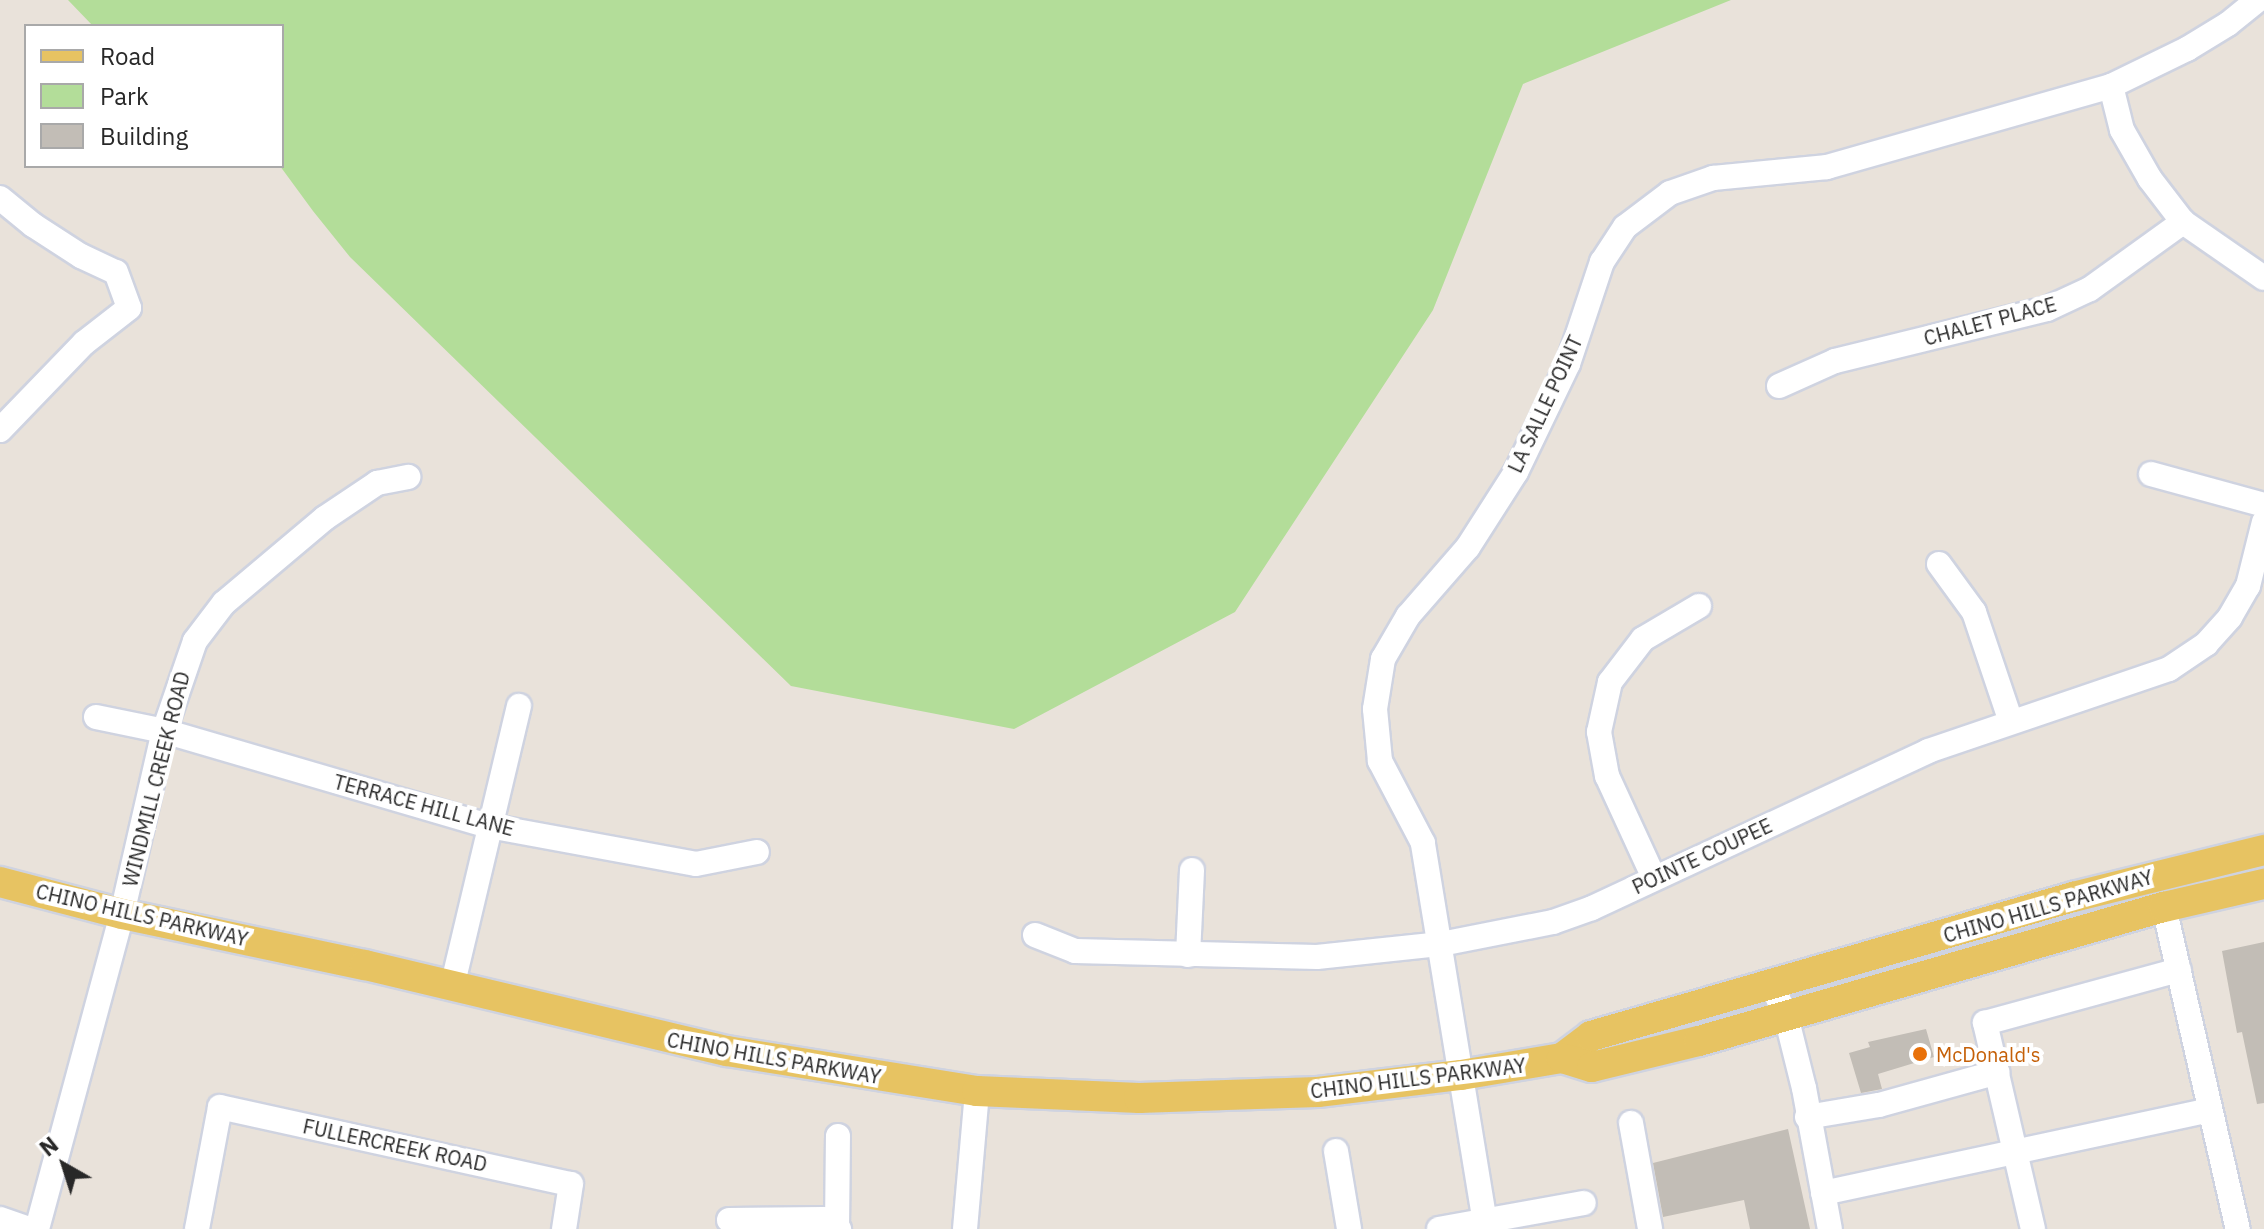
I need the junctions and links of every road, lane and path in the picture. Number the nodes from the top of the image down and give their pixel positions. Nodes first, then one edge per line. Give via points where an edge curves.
1 (2258, 0) edge
2 (2111, 86) junction
3 (0, 198) edge
4 (2183, 222) junction
5 (2264, 278) edge
6 (1779, 386) dead end
7 (0, 430) edge
8 (2151, 474) dead end
9 (408, 477) dead end
10 (2264, 505) edge
11 (2264, 522) edge
12 (1939, 564) dead end
13 (1699, 606) dead end
14 (519, 706) dead end
15 (96, 717) dead end
16 (2011, 722) junction
17 (164, 731) junction
18 (489, 826) junction
19 (2264, 850) edge
20 (757, 852) dead end
21 (1192, 870) dead end
22 (1654, 878) junction
23 (0, 882) edge
24 (2264, 884) edge
25 (2164, 907) junction
26 (122, 914) junction
27 (1035, 935) dead end
28 (1441, 944) junction
29 (1188, 955) junction
30 (2179, 970) junction
31 (1772, 985) junction
32 (452, 987) junction
33 (1786, 1016) junction
34 (1562, 1058) junction
35 (1998, 1072) junction
36 (1461, 1075) junction
37 (977, 1091) junction
38 (2210, 1110) junction
39 (1807, 1117) junction
40 (1631, 1123) dead end
41 (838, 1136) dead end
42 (2016, 1150) junction
43 (1336, 1151) dead end
44 (1823, 1193) junction
45 (1584, 1203) dead end
46 (0, 1219) edge
47 (729, 1220) dead end
48 (1485, 1224) edge
49 (29, 1229) edge
50 (37, 1229) edge
51 (197, 1229) edge
52 (564, 1229) edge
53 (838, 1229) edge
54 (965, 1229) edge
55 (1349, 1229) edge
56 (1439, 1229) edge
57 (1650, 1229) edge
58 (1830, 1229) edge
59 (2033, 1229) edge
60 (2238, 1229) edge

1 - 2 street, LA SALLE POINT via 2187,49
2 - 4 street via 2122,130
2 - 28 street, LA SALLE POINT via 1827,167 1713,178 1670,193 1625,227 1602,262 1568,364 1516,472 1468,547 1408,616 1383,659 1375,709 1380,761 1423,843
3 - 7 street via 81,256 116,272 129,308 84,343
4 - 5 street
4 - 6 street, CHALET PLACE via 2090,289 2047,309 1835,361
8 - 10 street
9 - 17 street, WINDMILL CREEK ROAD via 377,483 325,518 224,603 195,641
11 - 16 street, POINTE COUPEE via 2248,586 2206,644 2169,669
12 - 16 street via 1974,612
13 - 22 street via 1643,639 1610,682 1599,732 1607,776
14 - 18 street
15 - 17 street, TERRACE HILL LANE
16 - 22 street, POINTE COUPEE via 1928,751
17 - 18 street, TERRACE HILL LANE
17 - 26 street, WINDMILL CREEK ROAD
18 - 20 street, TERRACE HILL LANE via 696,864
18 - 32 street
19 - 31 main road, CHINO HILLS PARKWAY via 2073,897
21 - 29 street
22 - 28 street, POINTE COUPEE via 1553,922
23 - 26 main road, CHINO HILLS PARKWAY
24 - 25 main road, CHINO HILLS PARKWAY
25 - 30 street
25 - 33 main road, CHINO HILLS PARKWAY
26 - 32 main road, CHINO HILLS PARKWAY
26 - 50 street, WINDMILL CREEK ROAD
27 - 29 street, POINTE COUPEE via 1075,951
28 - 29 street, POINTE COUPEE via 1317,957
28 - 36 street, LA SALLE POINT
30 - 35 street via 1985,1023
30 - 38 street
31 - 33 street
31 - 34 main road, CHINO HILLS PARKWAY via 1591,1036
32 - 37 main road, CHINO HILLS PARKWAY via 727,1051
33 - 34 main road, CHINO HILLS PARKWAY via 1592,1067
33 - 39 street
34 - 36 main road, CHINO HILLS PARKWAY
35 - 39 street via 1879,1105
35 - 42 street
36 - 37 main road, CHINO HILLS PARKWAY via 1275,1094 1139,1098
36 - 48 street, LA SALLE POINT
37 - 54 street
38 - 42 street
38 - 60 street
39 - 44 street
40 - 57 street
41 - 53 street
42 - 44 street
42 - 59 street
43 - 55 street
44 - 58 street
45 - 48 street
46 - 49 street
47 - 53 street via 823,1219
48 - 56 street
51 - 52 street, FULLERCREEK ROAD via 220,1107 571,1184

